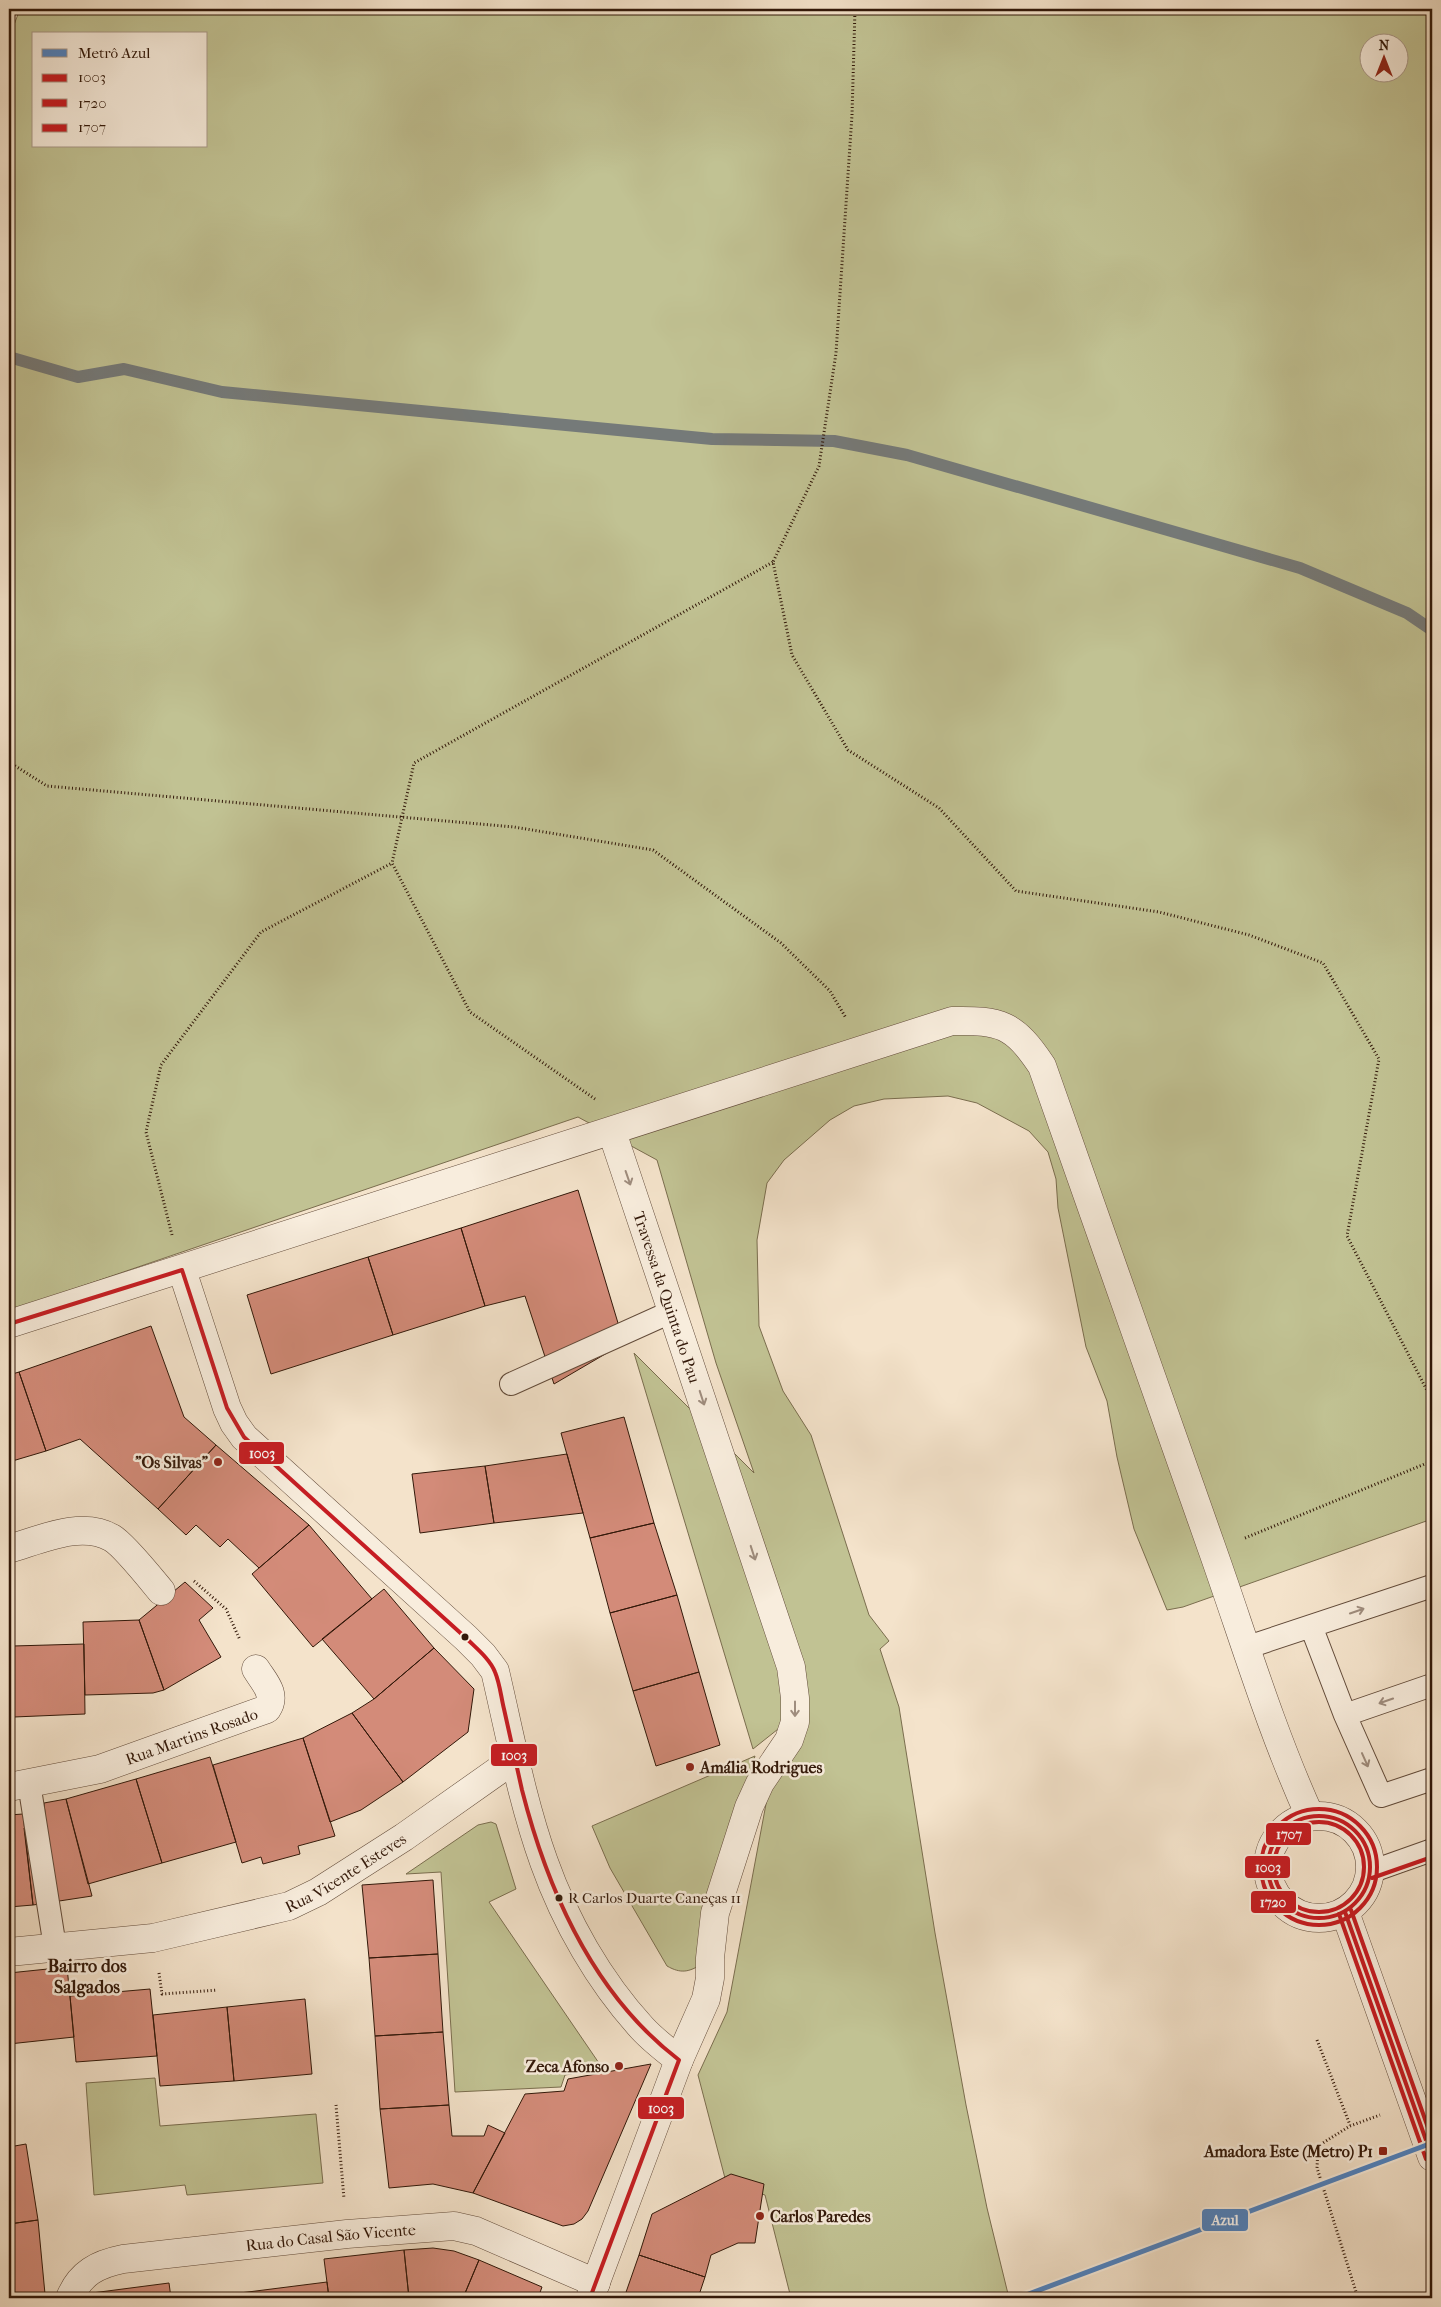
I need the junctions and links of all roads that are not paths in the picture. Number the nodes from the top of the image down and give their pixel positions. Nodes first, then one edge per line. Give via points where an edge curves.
1 (623, 1128) junction
2 (182, 1270) junction
3 (674, 1311) junction
4 (9, 1324) edge
5 (511, 1384) dead end
6 (9, 1549) edge
7 (1432, 1586) edge
8 (161, 1591) road end
9 (1311, 1626) junction
10 (1245, 1648) junction
11 (256, 1669) road end
12 (1432, 1685) edge
13 (1345, 1715) junction
14 (516, 1758) junction
15 (1432, 1779) edge
16 (19, 1785) edge
17 (1310, 1816) junction
18 (1432, 1850) edge
19 (1370, 1872) junction
20 (1344, 1912) junction
21 (55, 1947) junction
22 (9, 1952) edge
23 (679, 2060) junction
24 (1432, 2157) edge
25 (593, 2291) edge
26 (70, 2298) edge

1 - 2 street
1 -> 3 street, Travessa da Quinta do Pau
1 - 10 street via 952,1021 979,1021 1009,1028 1027,1043 1042,1066
2 - 4 street
2 - 14 street via 234,1423 244,1437 483,1655 495,1671
3 - 5 lane
3 -> 23 street, Travessa da Quinta do Pau via 791,1667 795,1698 795,1722 789,1740 760,1783 749,1807 715,1914 706,1999
6 - 8 street via 75,1530 96,1530 114,1538
9 -> 7 lane
9 - 10 lane
9 - 13 lane
10 - 17 street via 1286,1764
11 - 16 street, Rua Martins Rosado via 272,1694 267,1709 100,1769
12 -> 13 lane
13 -> 15 lane via 1381,1796
14 - 21 street, Rua Vicente Esteves via 404,1837 306,1899 265,1913 153,1938
14 - 23 street via 544,1862 581,1941 618,2001 643,2029
16 - 21 lane
17 - 19 street via 1341,1820 1354,1830 1364,1842
17 - 20 street via 1295,1821 1274,1842 1268,1856 1270,1886 1293,1912 1310,1918 1328,1918
18 - 19 lane
19 - 20 street via 1362,1896
20 - 24 street
21 - 22 street, Rua Vicente Esteves
23 - 25 street, Travessa da Quinta do Pau
25 - 26 street, Rua do Casal São Vicente via 476,2231 454,2226 347,2234 123,2259 103,2263 86,2273 74,2287

